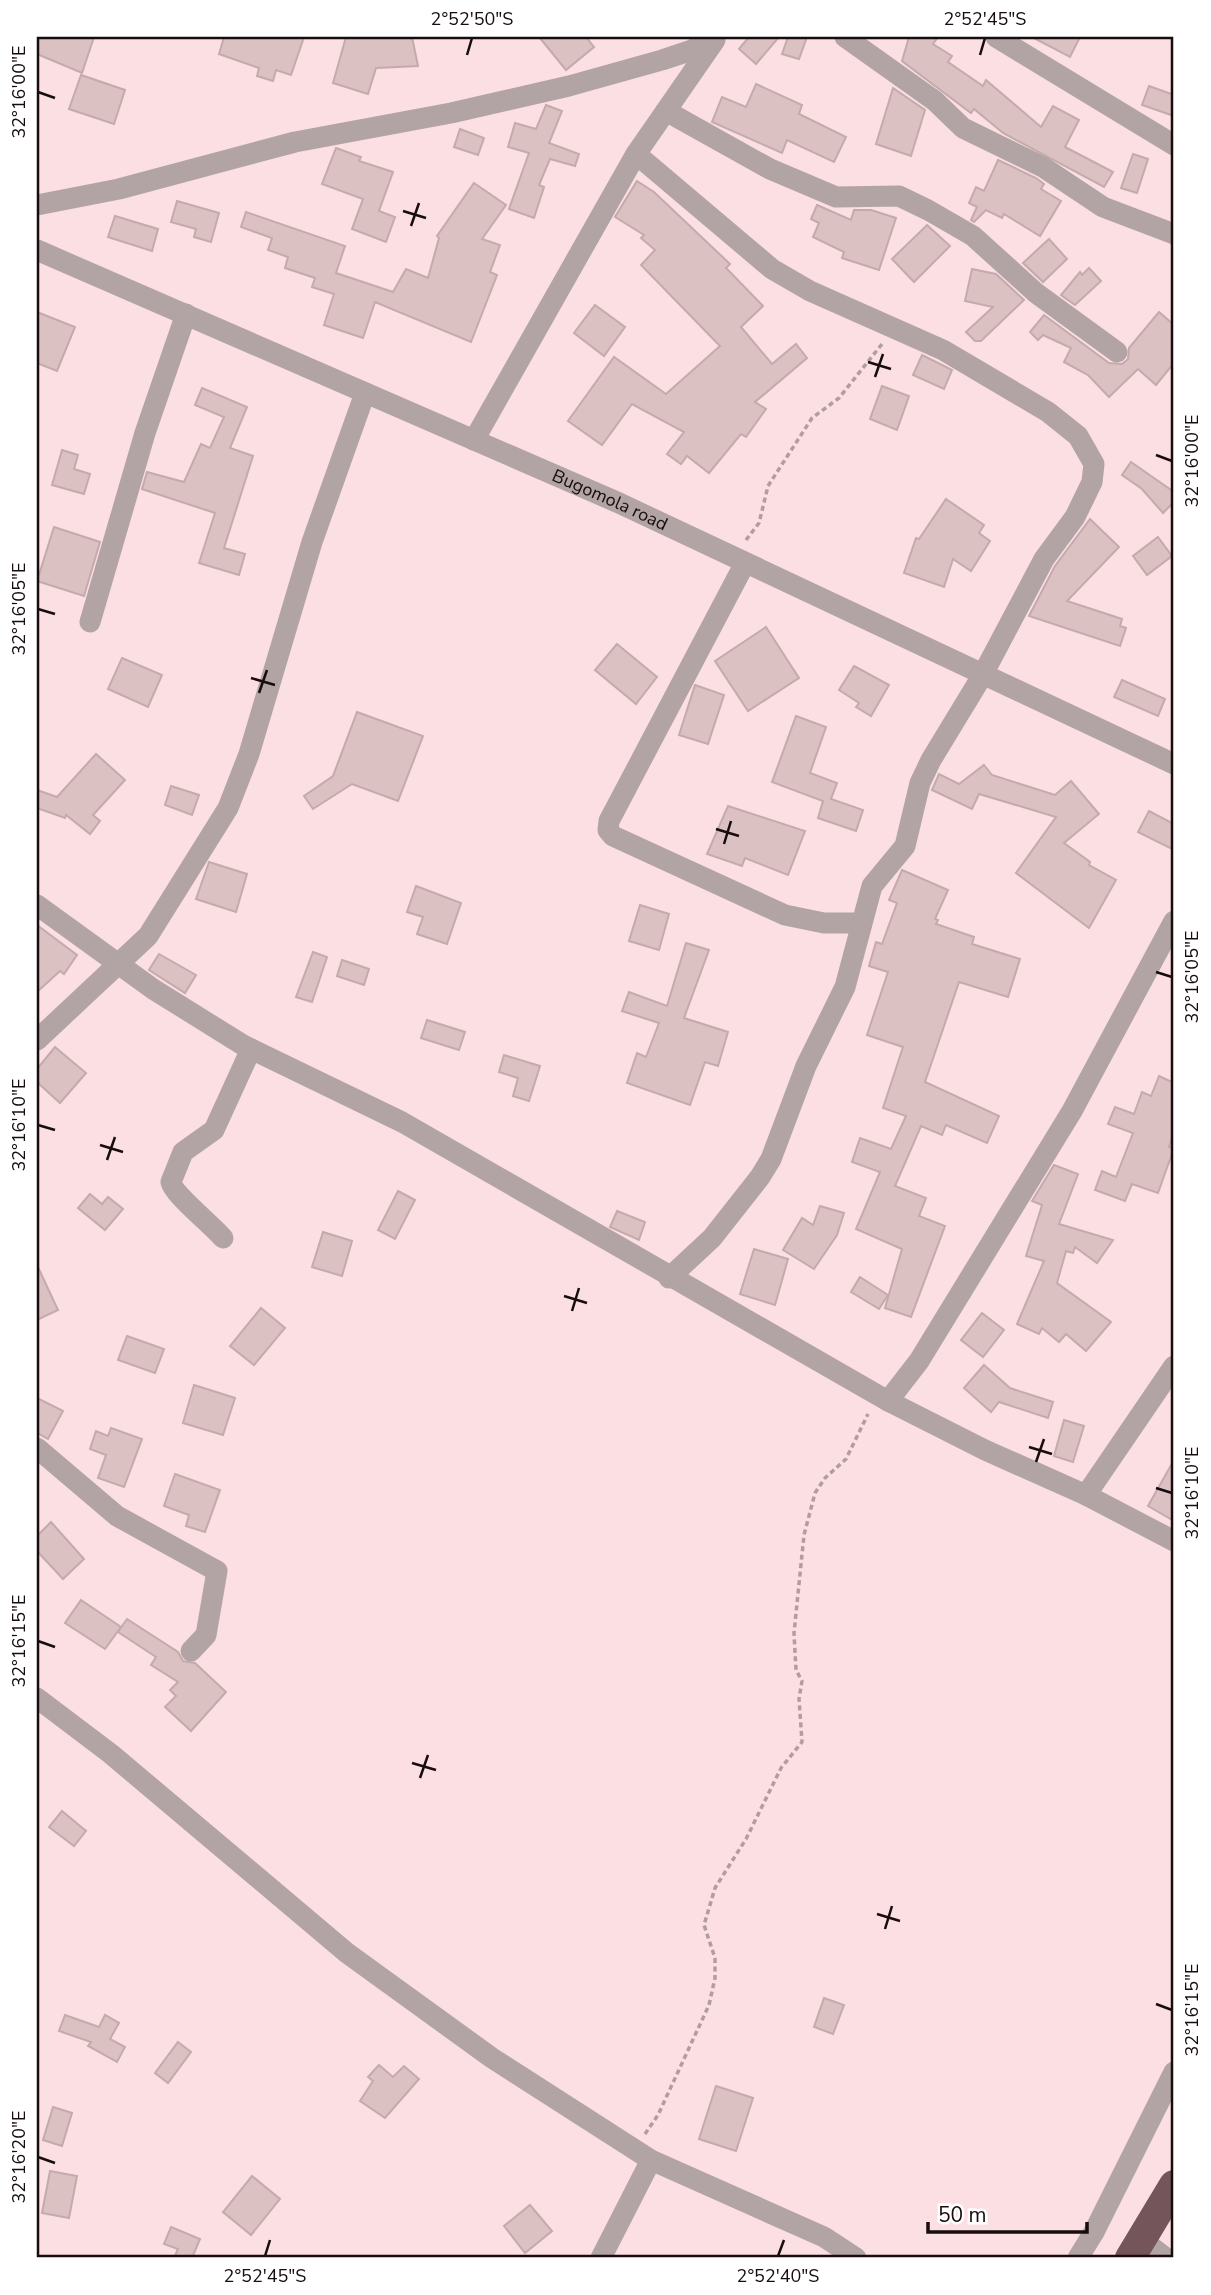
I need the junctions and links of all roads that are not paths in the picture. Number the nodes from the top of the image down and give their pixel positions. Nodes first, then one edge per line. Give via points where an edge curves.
1 (715, 37) edge
2 (845, 37) edge
3 (996, 37) edge
4 (666, 111) junction
5 (1174, 145) edge
6 (636, 154) junction
7 (37, 205) edge
8 (1174, 234) edge
9 (37, 250) edge
10 (186, 314) junction
11 (1117, 352) dead end
12 (365, 393) junction
13 (474, 439) junction
14 (739, 560) junction
15 (90, 622) dead end
16 (982, 676) junction
17 (1174, 764) edge
18 (37, 905) edge
19 (1174, 920) edge
20 (861, 923) junction
21 (120, 965) junction
22 (37, 1040) edge
23 (251, 1049) junction
24 (223, 1238) dead end
25 (669, 1278) junction
26 (1174, 1366) edge
27 (883, 1398) junction
28 (37, 1448) edge
29 (1086, 1495) junction
30 (1174, 1541) edge
31 (191, 1651) dead end
32 (37, 1698) edge
33 (1174, 2072) edge
34 (645, 2156) junction
35 (1174, 2185) edge
36 (1136, 2249) edge
37 (601, 2258) edge
38 (856, 2258) edge
39 (1078, 2258) edge
40 (1166, 2258) edge

1 - 4 street
1 - 7 street via 663,60 569,86 295,142 120,189
2 - 8 street via 935,101 963,128 1043,167 1103,207
3 - 5 street
4 - 6 street
4 - 11 street via 770,169 836,197 899,196 929,210 973,236 1036,293
6 - 13 street
6 - 16 street via 772,269 810,291 943,350 1062,421 1086,446 1094,464 1092,482 1075,517 1044,559
9 - 10 street, Bugomola road
10 - 12 street, Bugomola road
10 - 15 street via 145,433
12 - 13 street, Bugomola road
12 - 21 street via 312,542 239,784 176,894 148,936
13 - 14 street, Bugomola road
14 - 16 street, Bugomola road
14 - 20 street via 608,830 785,915 824,923
16 - 17 street, Bugomola road
16 - 20 street via 931,760 920,783 905,846 877,878
18 - 21 street
19 - 27 street via 1072,1111 925,1352
20 - 25 street via 845,987 806,1066 771,1159 712,1238
21 - 22 street
21 - 23 street
23 - 24 street via 214,1130 183,1152 171,1182 176,1195
23 - 25 street via 402,1122
25 - 27 street
26 - 29 street
27 - 29 street
28 - 31 street via 117,1516 217,1571 206,1635
29 - 30 street
32 - 34 street via 111,1754 347,1953 492,2057
33 - 39 street
34 - 37 street
34 - 38 street via 824,2236
35 - 36 highway
36 - 40 street

